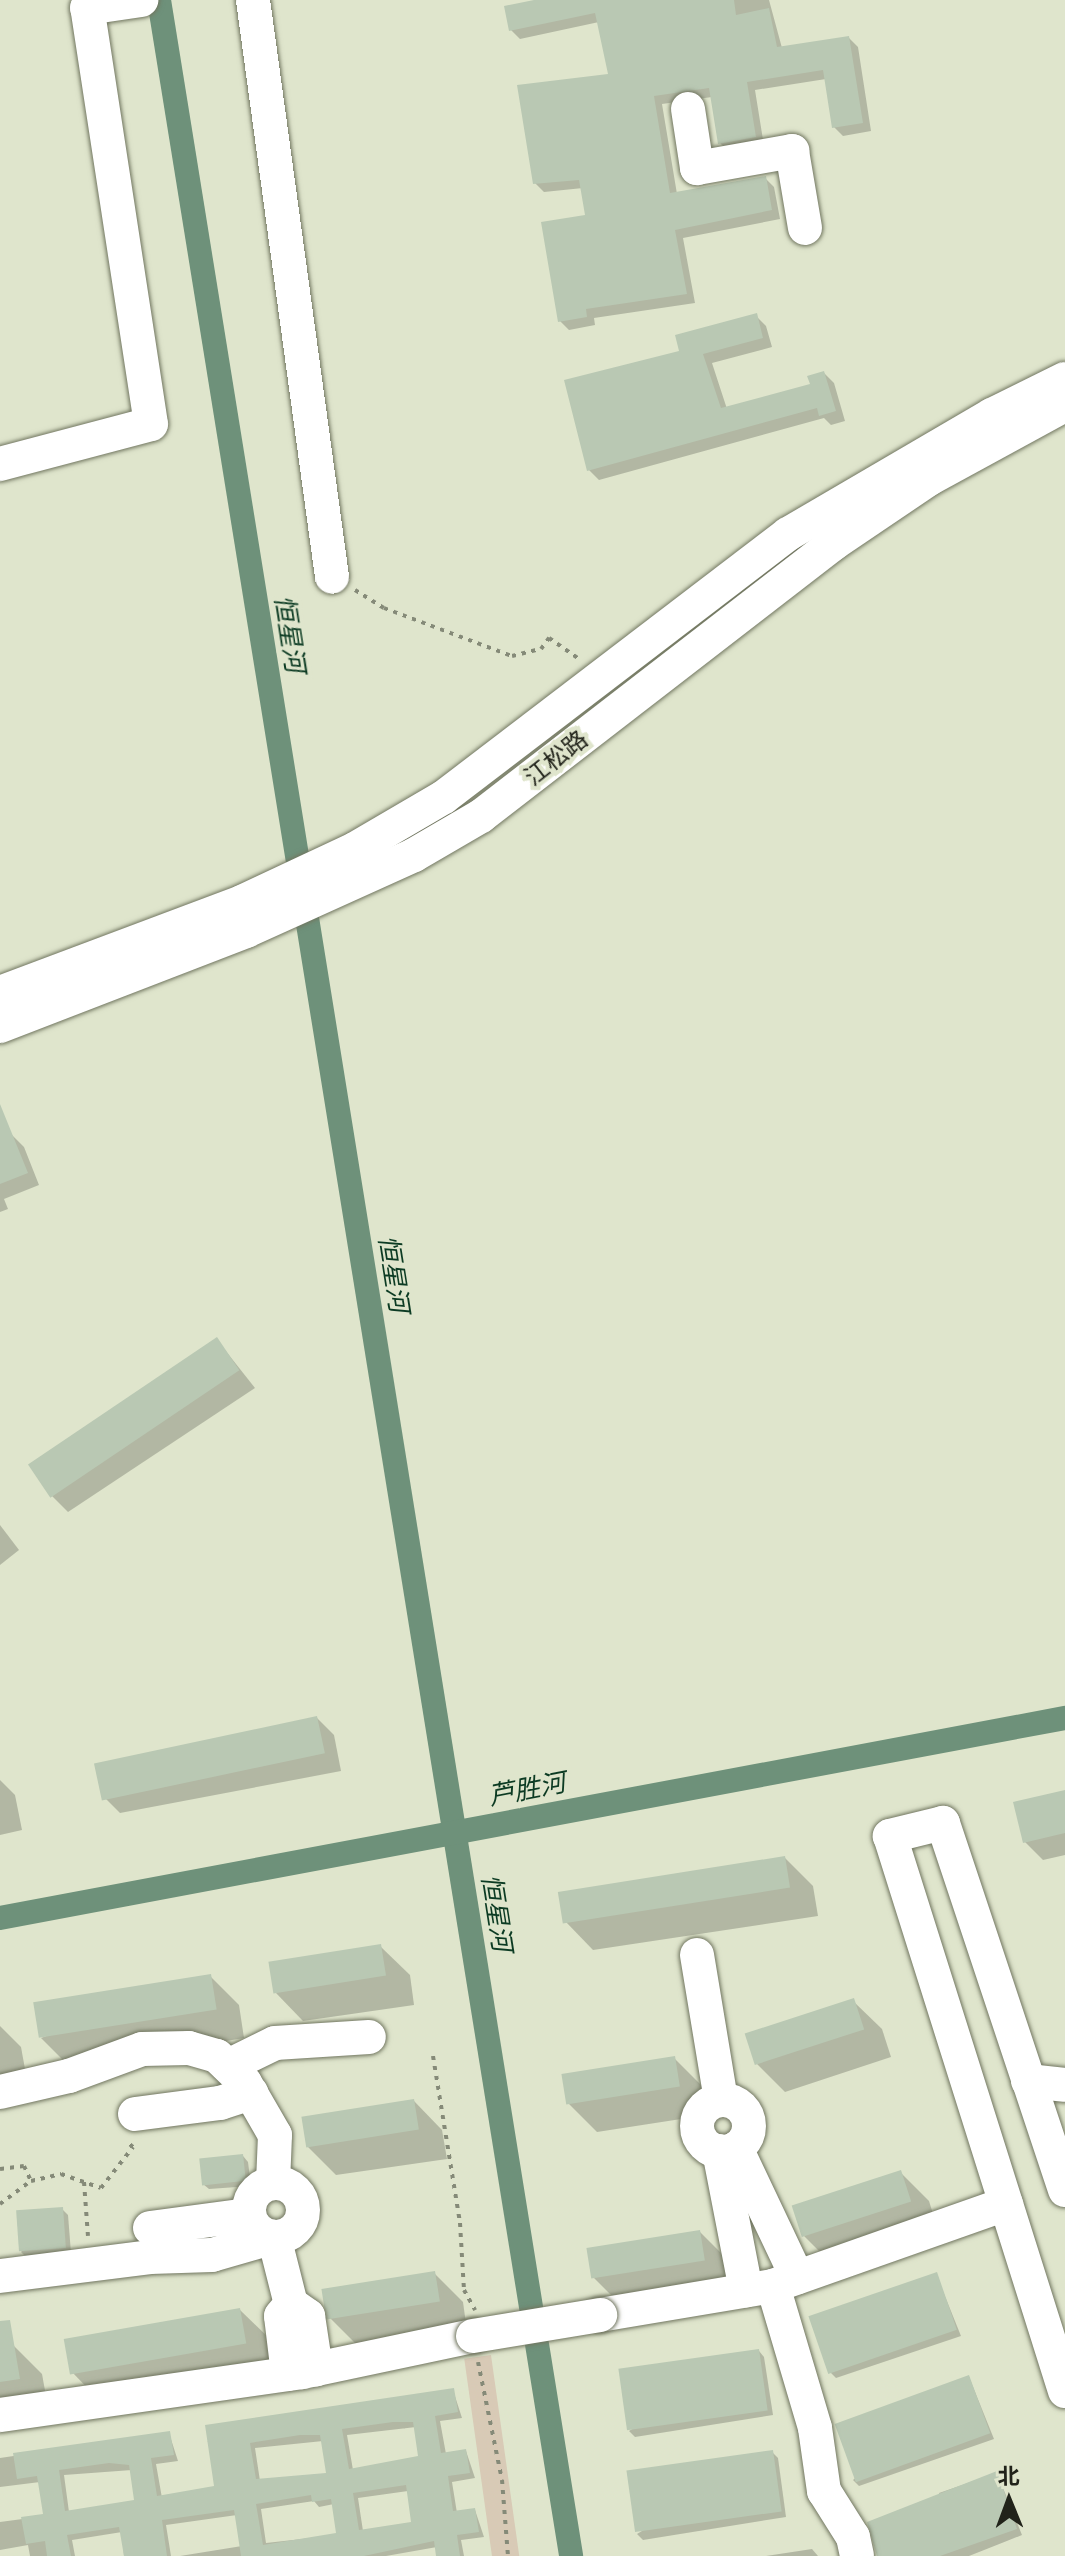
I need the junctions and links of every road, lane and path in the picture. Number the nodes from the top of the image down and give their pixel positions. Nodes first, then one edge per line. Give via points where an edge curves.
1 (253, 0) edge
2 (125, 3) edge
3 (688, 109) dead end
4 (805, 228) dead end
5 (1065, 379) edge
6 (1065, 405) edge
7 (0, 464) edge
8 (332, 577) joint
9 (601, 674) junction
10 (619, 709) junction
11 (359, 865) junction
12 (244, 916) junction
13 (0, 993) edge
14 (0, 1026) edge
15 (697, 1955) dead end
16 (369, 2037) dead end
17 (228, 2066) junction
18 (1028, 2081) junction
19 (1065, 2085) edge
20 (0, 2092) edge
21 (251, 2093) junction
22 (129, 2126) joint
23 (1055, 2127) edge
24 (728, 2150) junction
25 (0, 2169) edge
26 (31, 2181) junction
27 (84, 2182) junction
28 (273, 2183) junction
29 (1065, 2190) edge
30 (0, 2204) edge
31 (1006, 2204) junction
32 (262, 2226) junction
33 (150, 2228) dead end
34 (91, 2266) junction
35 (0, 2276) edge
36 (772, 2284) junction
37 (302, 2372) junction
38 (1065, 2391) edge
39 (0, 2415) edge
40 (857, 2556) edge

1 - 8 street
2 - 7 street via 87,8 151,424
3 - 4 street via 697,168 792,151
5 - 9 street, 江松路 via 992,415 788,534
6 - 10 street, 江松路 via 929,479 845,536
8 - 9 path via 384,608 512,656 541,649 549,638
9 - 10 street
9 - 11 street, 江松路
10 - 11 street, 江松路 via 481,816
11 - 12 street, 江松路
12 - 13 street, 江松路
12 - 14 street, 江松路
15 - 24 street via 721,2100 737,2104 748,2117 748,2135
16 - 17 street via 275,2043
17 - 20 street via 217,2056 189,2048 142,2049 69,2076
17 - 21 street
18 - 19 street
18 - 23 street
18 - 31 street via 943,1823 890,1836
21 - 22 street
21 - 28 street via 275,2135
22 - 27 path via 133,2147 101,2188
23 - 29 street
24 - 36 street
24 - 36 street
25 - 26 path via 24,2166
26 - 27 path via 61,2174
26 - 30 path
27 - 34 path
28 - 32 street via 252,2197
28 - 32 street via 291,2187 304,2210 291,2233
31 - 36 street
31 - 38 street
32 - 33 street
32 - 34 street via 212,2255
32 - 37 street via 291,2304 281,2316
34 - 35 street
36 - 37 street, bridge
36 - 40 street via 815,2428 824,2491 853,2537
37 - 39 street

